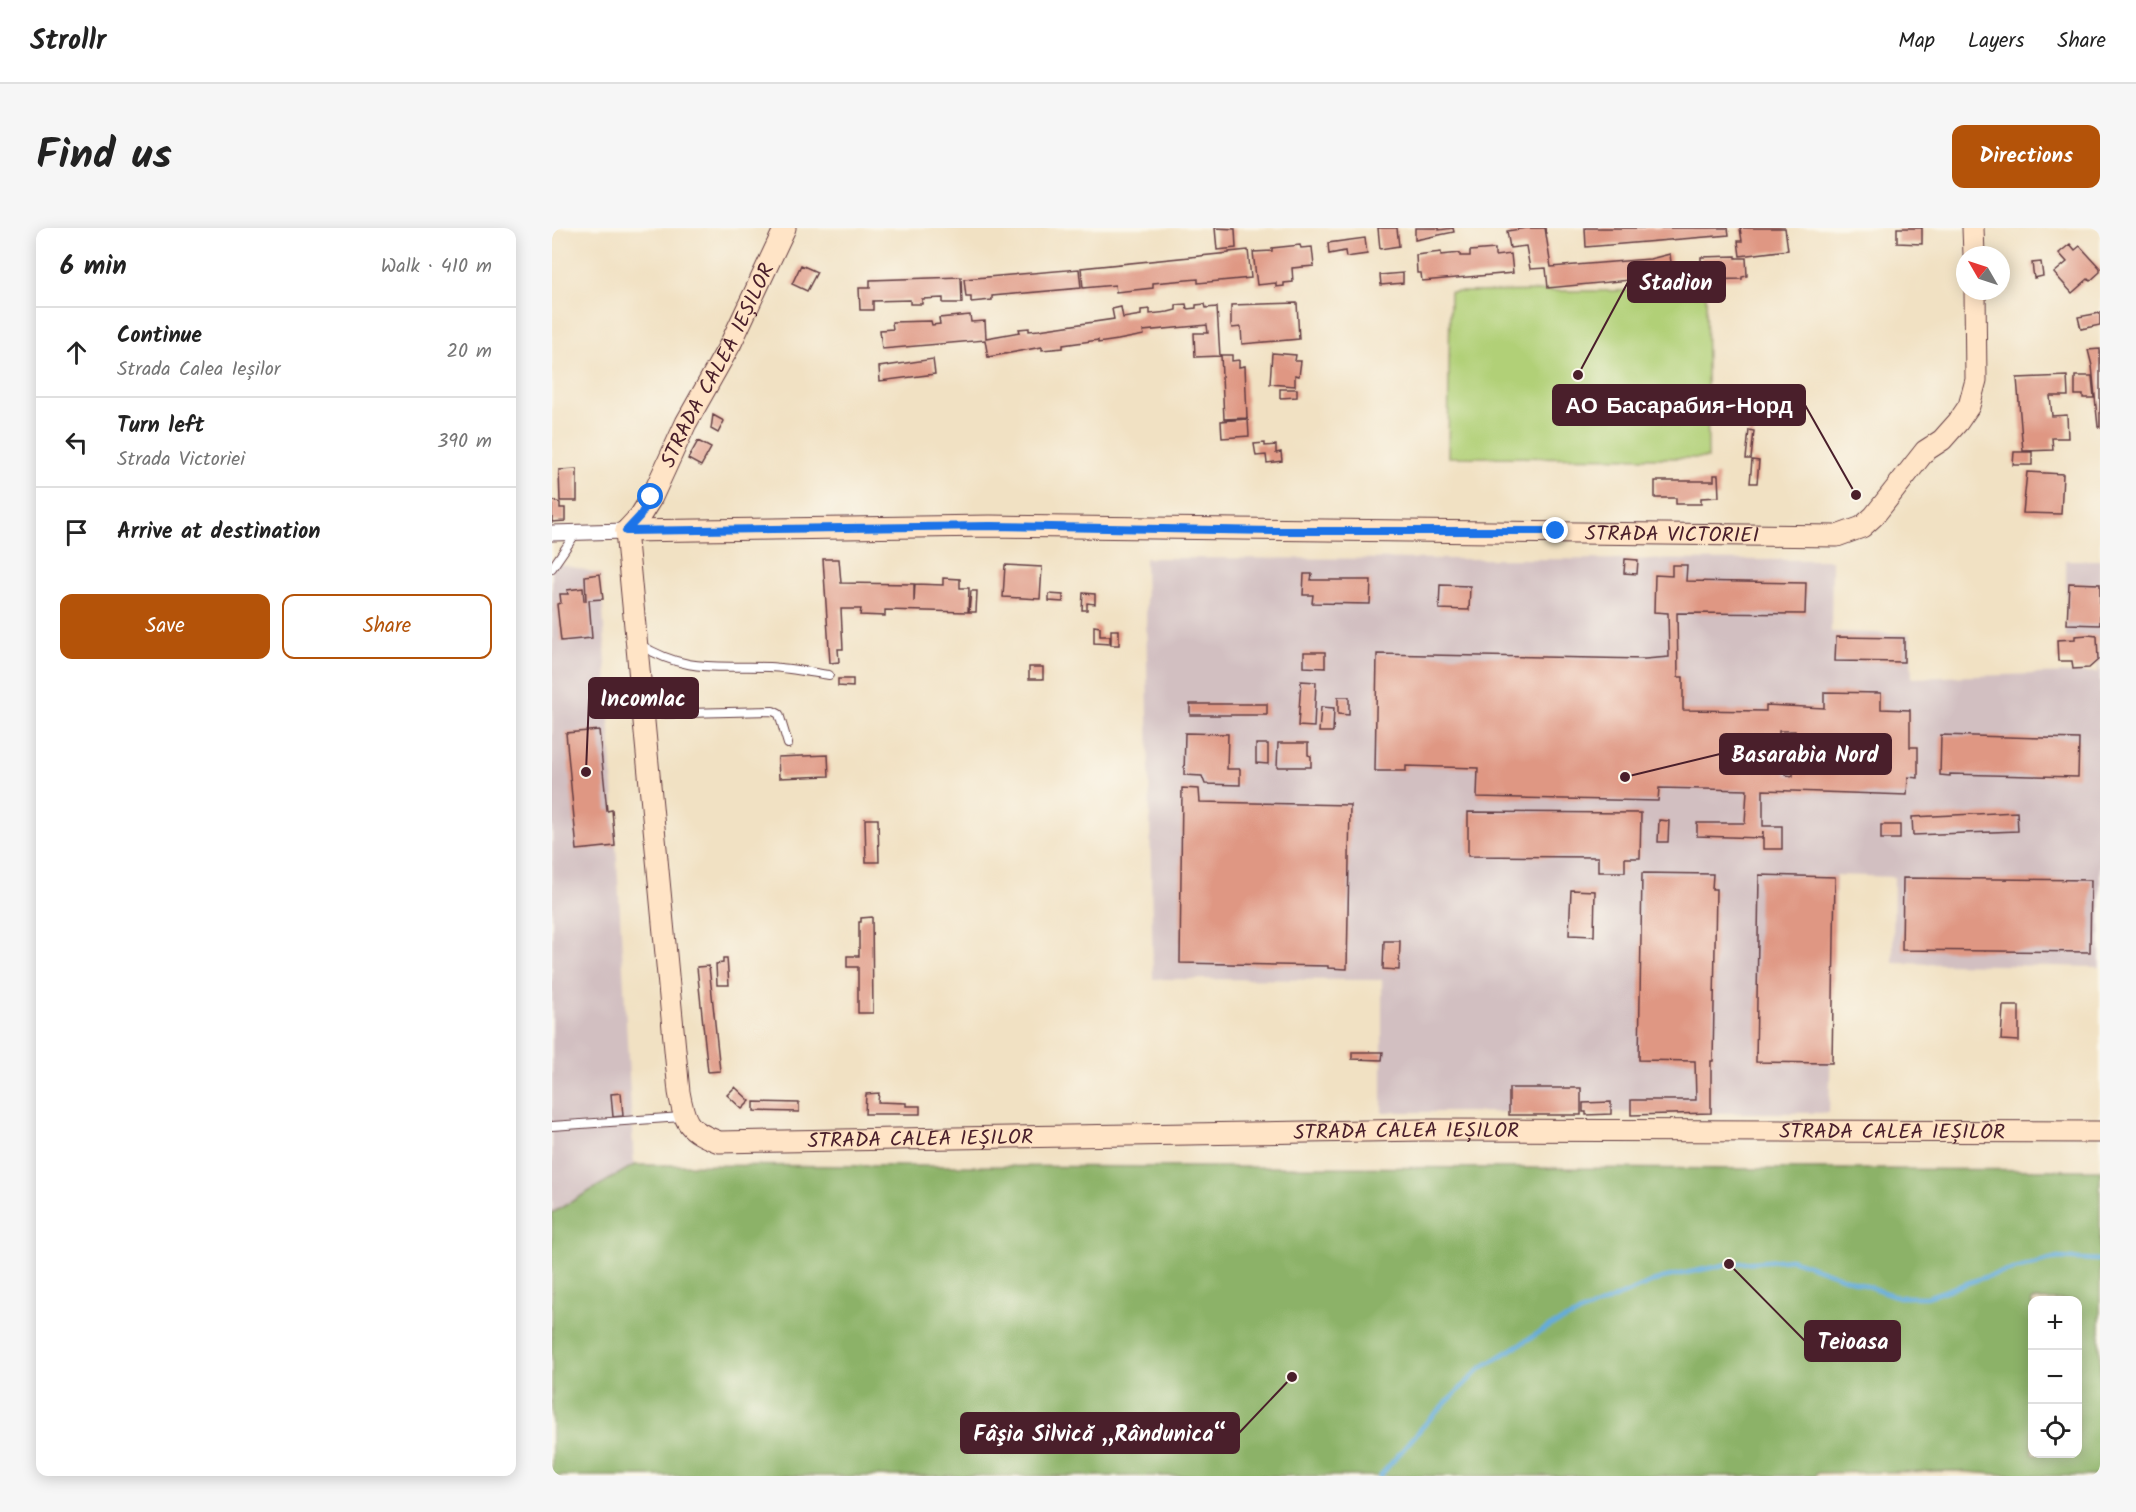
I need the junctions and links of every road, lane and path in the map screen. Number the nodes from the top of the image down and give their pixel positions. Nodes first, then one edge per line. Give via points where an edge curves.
1 (785, 228) edge
2 (1973, 228) edge
3 (1974, 246) edge
4 (1976, 300) edge
5 (626, 531) junction
6 (552, 533) edge
7 (576, 533) junction
8 (552, 568) edge
9 (635, 642) junction
10 (829, 675) dead end
11 (642, 714) junction
12 (788, 744) dead end
13 (684, 1117) junction
14 (552, 1126) edge
15 (2100, 1132) edge

1 - 5 street, STRADA CALEA IEȘILOR via 651,497
2 - 3 street
4 - 5 street, STRADA VICTORIEI via 1976,380 1969,406 1942,440 1908,470 1874,516 1862,527 1837,536 990,526
5 - 7 street
5 - 9 street
6 - 7 street
7 - 8 lane
9 - 10 lane via 674,662 703,668 771,667
9 - 11 street
11 - 12 lane via 773,711 779,714
11 - 13 street
13 - 14 lane
13 - 15 street, STRADA CALEA IEȘILOR via 697,1133 719,1142 1425,1130

